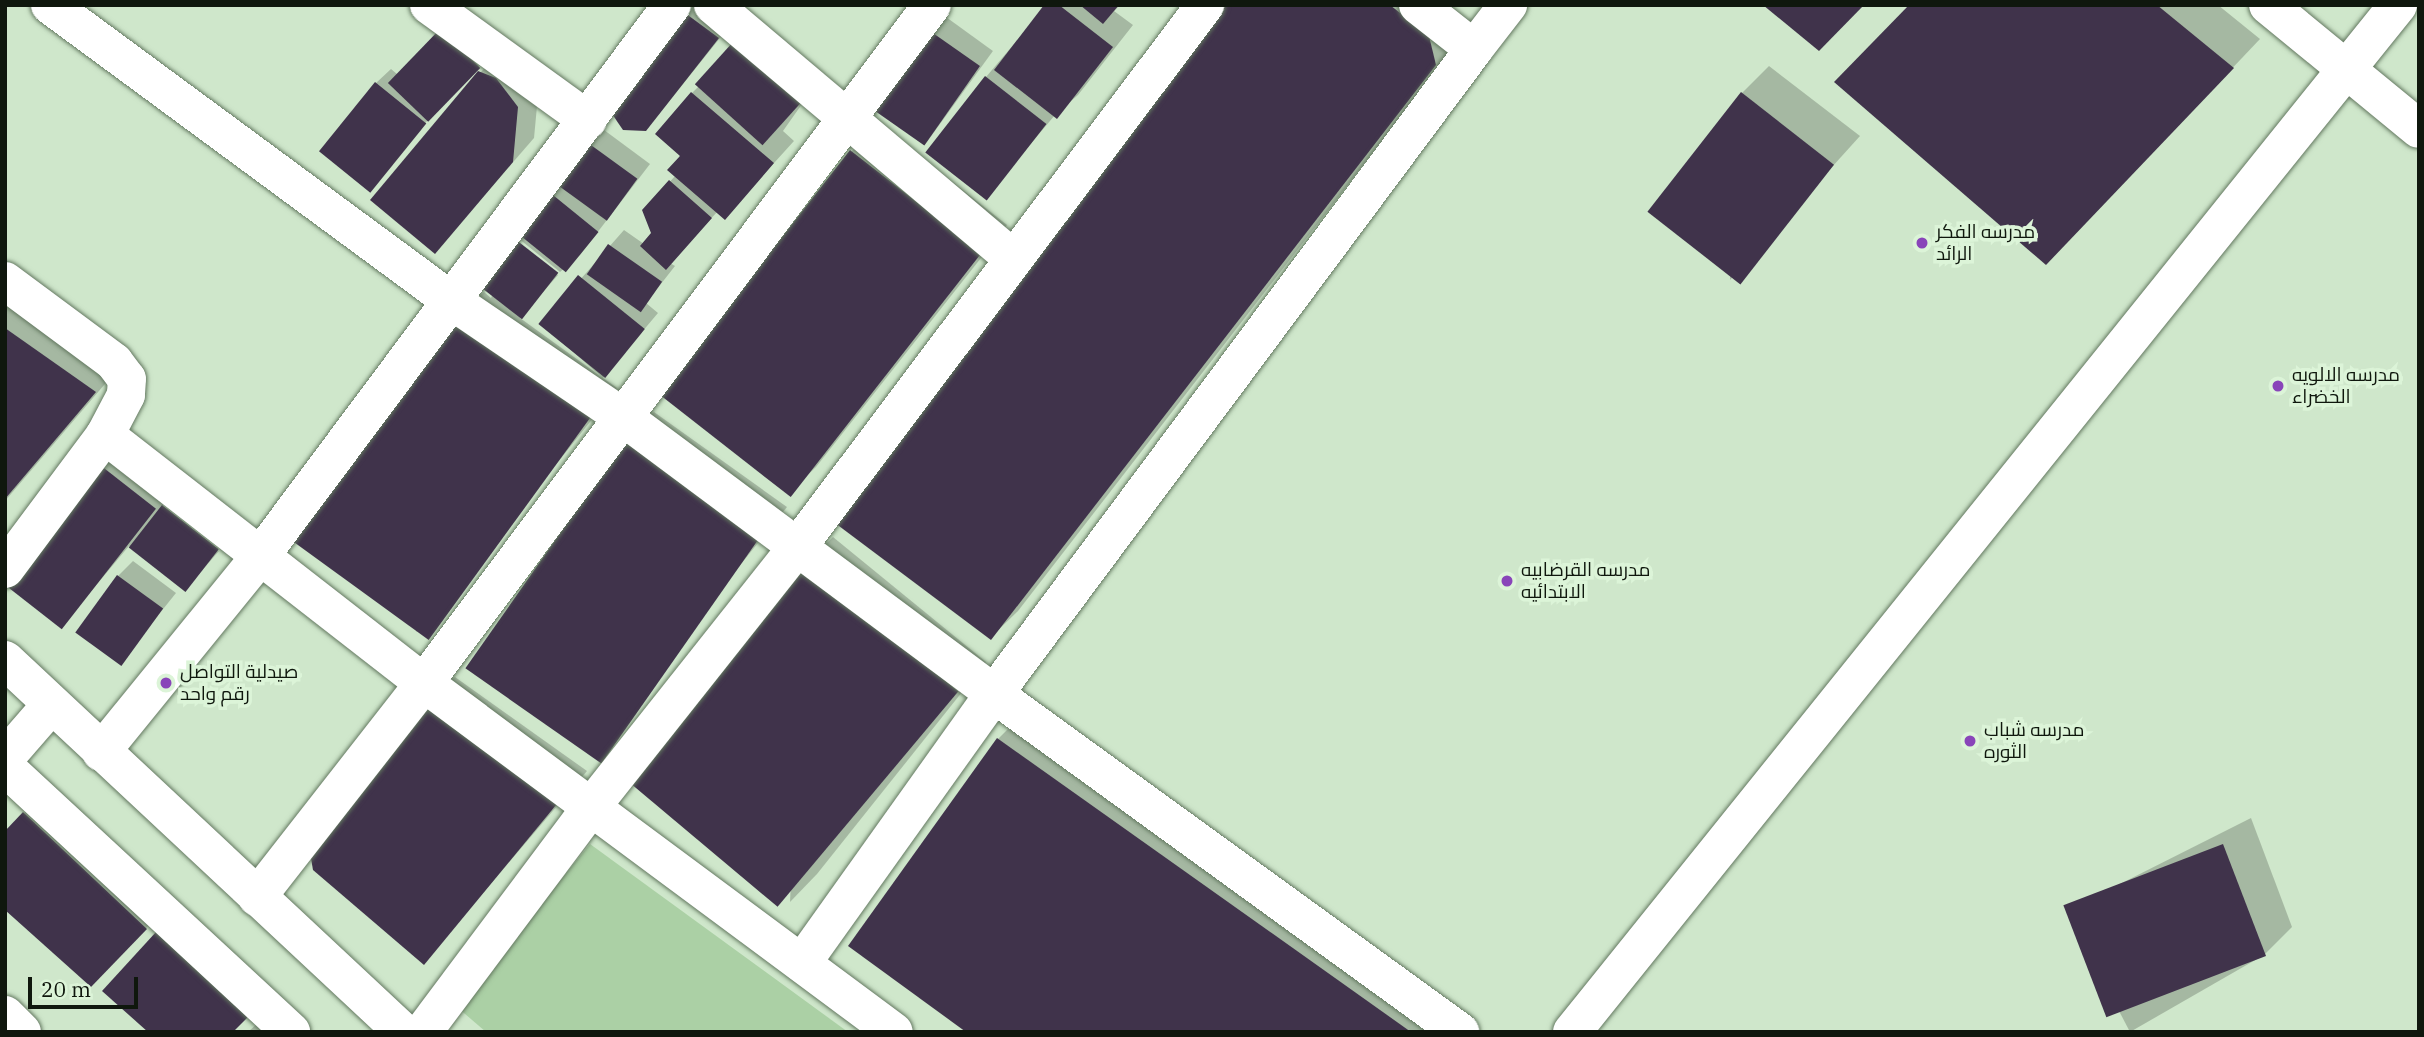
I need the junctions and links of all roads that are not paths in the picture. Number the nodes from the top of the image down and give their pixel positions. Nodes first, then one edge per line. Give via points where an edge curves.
1 (50, 5) edge
2 (429, 5) edge
3 (672, 5) edge
4 (713, 5) edge
5 (932, 5) edge
6 (1205, 5) edge
7 (1418, 5) edge
8 (1508, 5) edge
9 (2268, 5) edge
10 (2398, 5) edge
11 (1474, 50) junction
12 (2346, 66) junction
13 (847, 117) junction
14 (588, 120) junction
15 (2419, 129) edge
16 (1012, 258) junction
17 (5, 281) edge
18 (453, 301) junction
19 (623, 417) junction
20 (106, 435) junction
21 (799, 545) junction
22 (262, 554) junction
23 (5, 569) edge
24 (5, 660) edge
25 (424, 683) junction
26 (993, 694) junction
27 (51, 705) junction
28 (101, 752) junction
29 (5, 758) edge
30 (5, 767) edge
31 (592, 806) junction
32 (257, 897) junction
33 (802, 963) junction
34 (5, 1015) edge
35 (22, 1032) edge
36 (292, 1032) edge
37 (403, 1032) edge
38 (423, 1032) edge
39 (894, 1032) edge
40 (1460, 1032) edge
41 (1572, 1032) edge

1 - 18 street
2 - 14 street
3 - 14 street
4 - 13 street
5 - 13 street
6 - 16 street
7 - 11 street
8 - 11 street
9 - 12 street
10 - 12 street
11 - 26 street
12 - 15 street
12 - 41 street
13 - 16 street
13 - 19 street
14 - 18 street
16 - 21 street
17 - 20 street via 114,362 127,379 127,395
18 - 19 street
18 - 22 street
19 - 21 street
19 - 25 street
20 - 22 street
20 - 23 street
21 - 26 street
21 - 31 street
22 - 25 street
22 - 28 street
24 - 27 street
25 - 31 street
25 - 32 street
26 - 33 street
26 - 40 street
27 - 28 street
27 - 29 street
28 - 32 street
30 - 36 street
31 - 33 street
31 - 38 street
32 - 37 street
33 - 39 street
34 - 35 street

